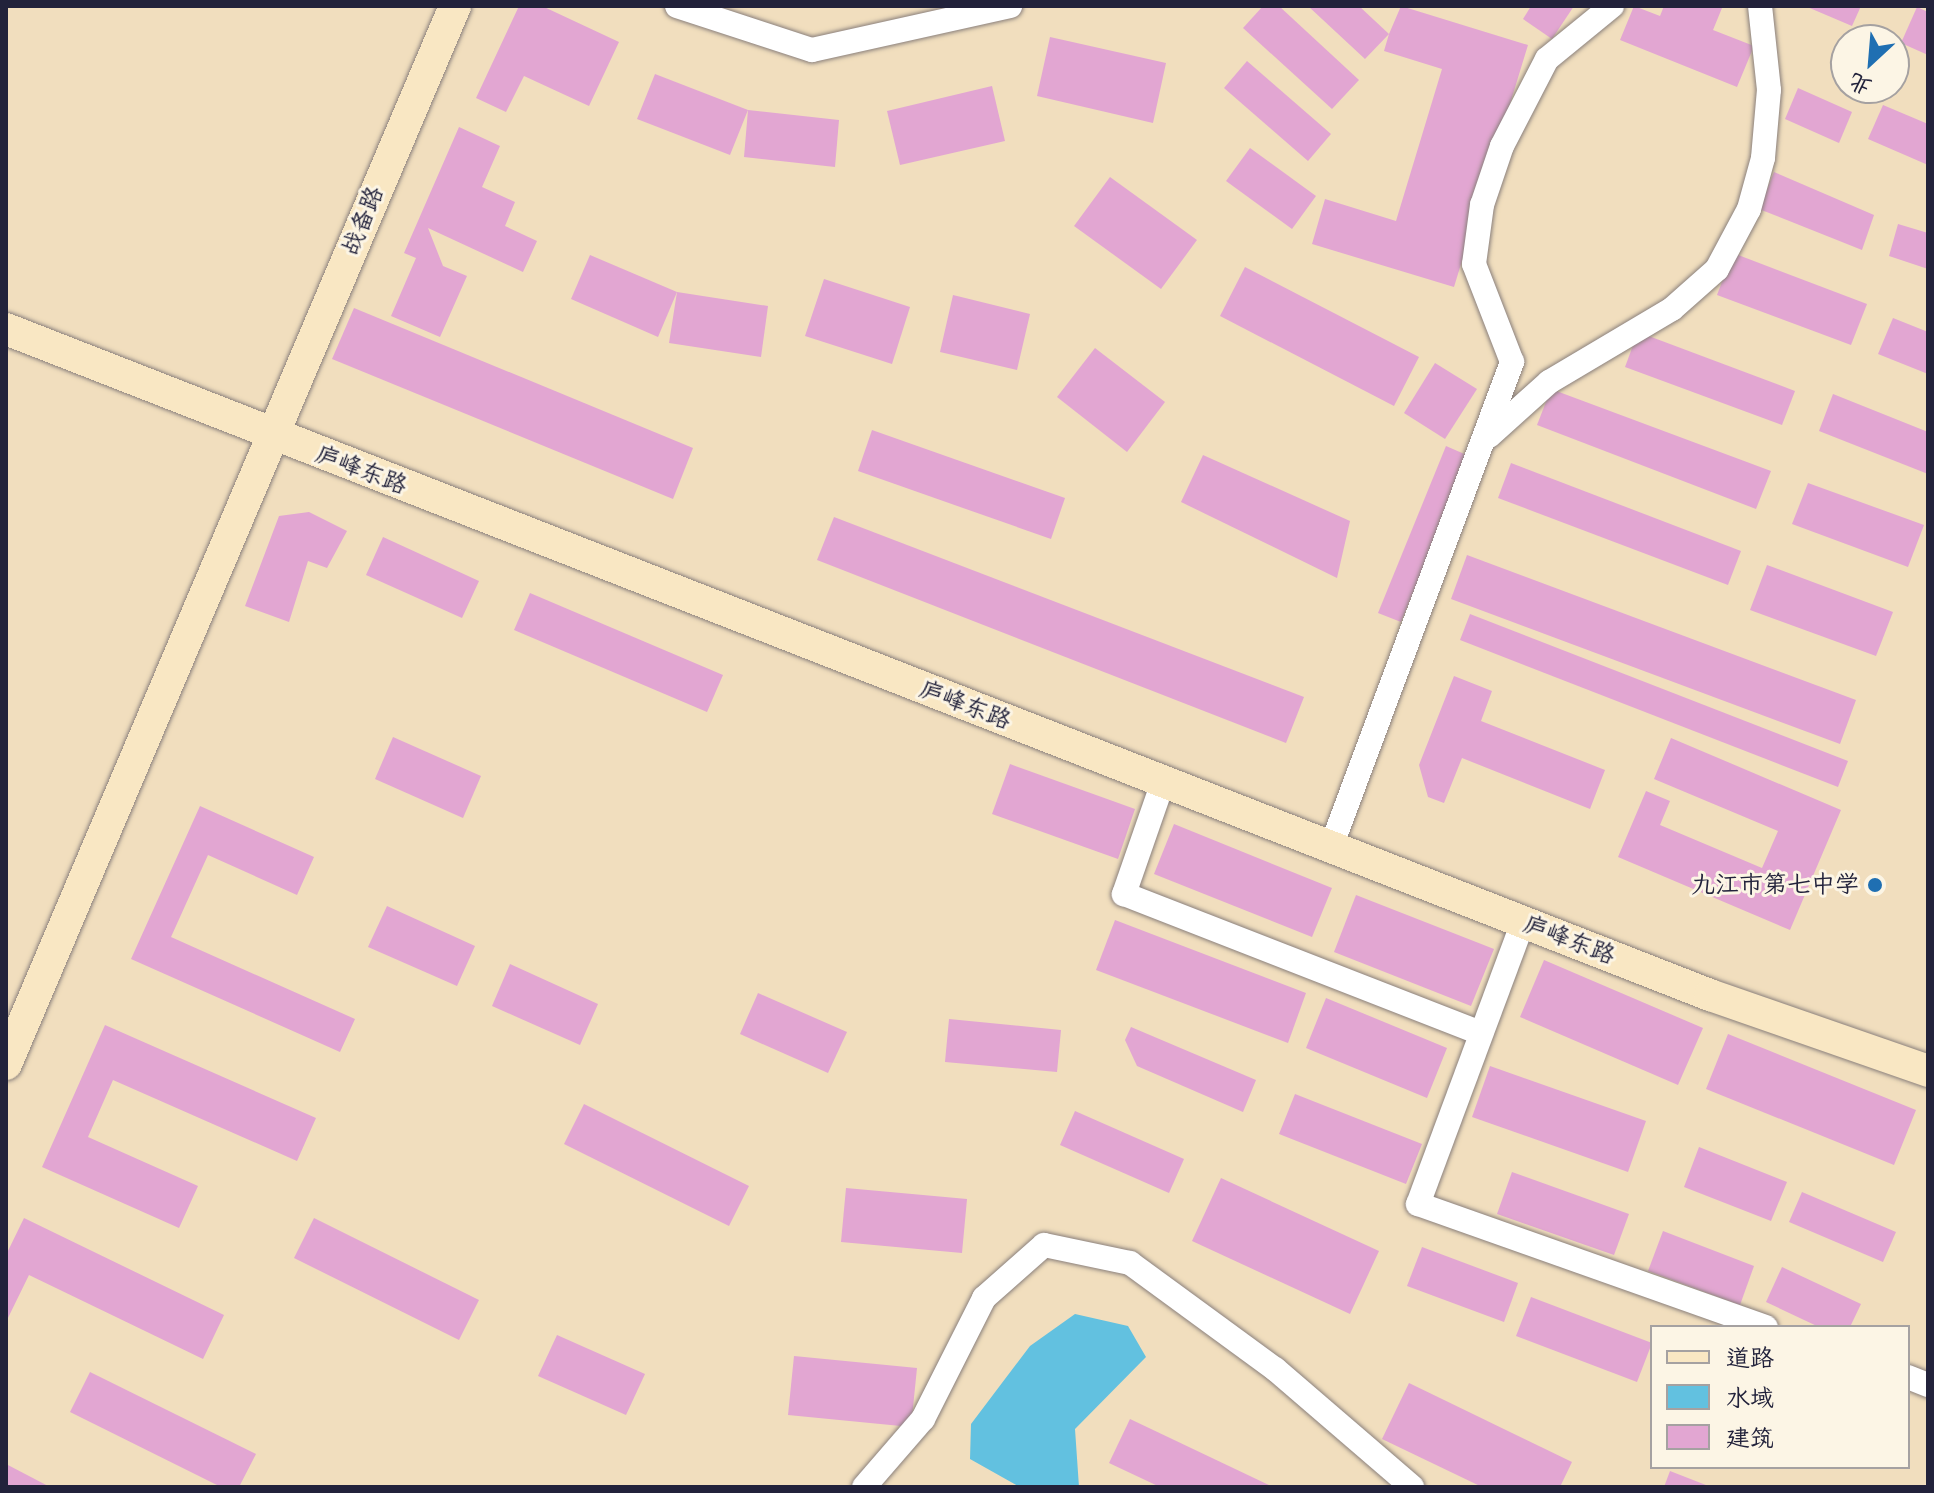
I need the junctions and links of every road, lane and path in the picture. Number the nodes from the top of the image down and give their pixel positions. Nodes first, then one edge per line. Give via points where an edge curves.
1 (455, 6) edge
2 (677, 6) edge
3 (1010, 6) edge
4 (1612, 6) edge
5 (1760, 6) edge
6 (9, 335) edge
7 (275, 437) junction
8 (1487, 437) junction
9 (1163, 782) junction
10 (1331, 847) junction
11 (1523, 922) junction
12 (1481, 1033) junction
13 (6, 1064) edge
14 (1928, 1071) edge
15 (1760, 1325) edge
16 (864, 1487) edge
17 (1412, 1487) edge

1 - 7 main road, 战备路
2 - 3 street via 812,50
4 - 8 street via 1547,59 1502,146 1482,205 1474,264 1512,362
5 - 8 street via 1769,90 1763,158 1749,209 1717,269 1672,309 1549,382
6 - 7 main road, 庐峰东路
7 - 9 main road, 庐峰东路
7 - 13 main road, 战备路
8 - 10 street
9 - 10 main road, 庐峰东路
9 - 12 street via 1124,894
10 - 11 main road, 庐峰东路
11 - 12 street
11 - 14 main road, 庐峰东路
12 - 15 street via 1418,1204
16 - 17 street via 923,1419 984,1298 1044,1245 1130,1263 1275,1369

